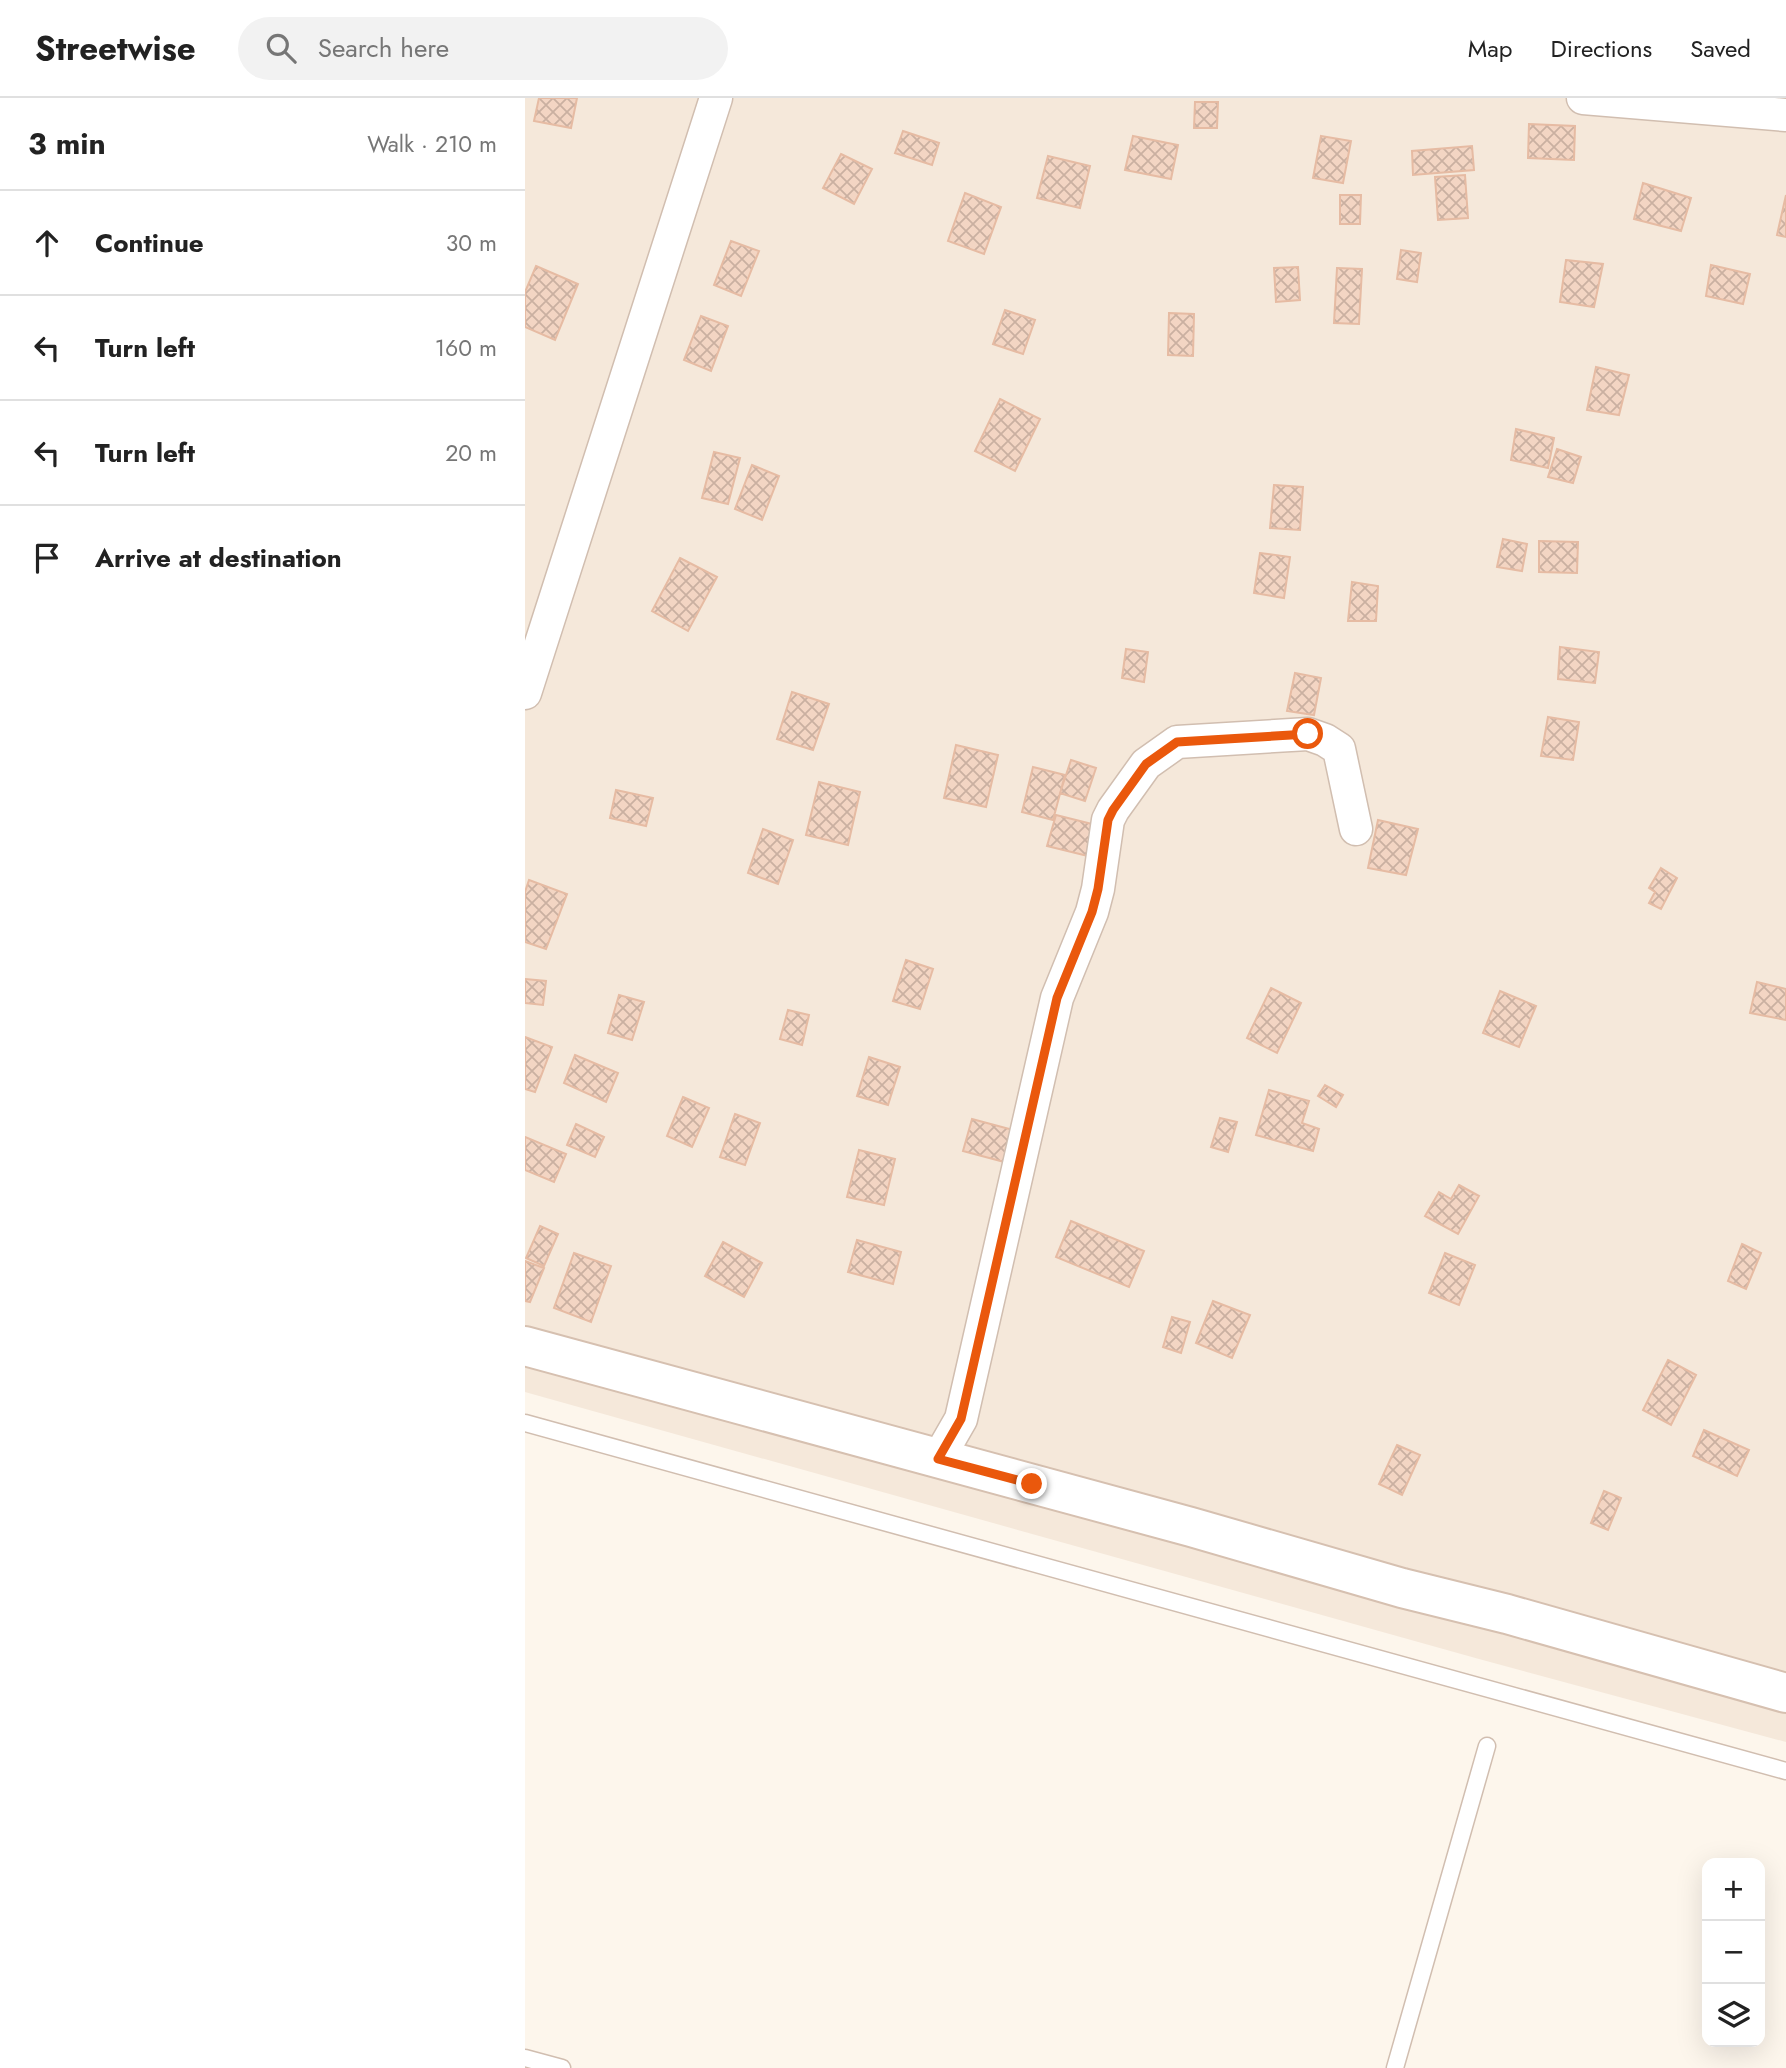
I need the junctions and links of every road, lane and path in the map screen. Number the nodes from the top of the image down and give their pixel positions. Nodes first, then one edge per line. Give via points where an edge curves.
1 (716, 98) edge
2 (1583, 98) edge
3 (1786, 115) edge
4 (525, 692) edge
5 (1356, 829) dead end
6 (525, 1346) edge
7 (525, 1423) edge
8 (938, 1459) junction
9 (1786, 1693) edge
10 (1487, 1746) dead end
11 (1786, 1771) edge
12 (525, 2058) edge
13 (562, 2068) edge
14 (1395, 2068) edge

1 - 4 street
2 - 3 street
5 - 8 street via 1339,749 1308,734 1177,742 1146,764 1113,810 1092,912 1057,998 961,1419
6 - 8 street
7 - 11 lane
8 - 9 street
10 - 14 lane
12 - 13 lane

